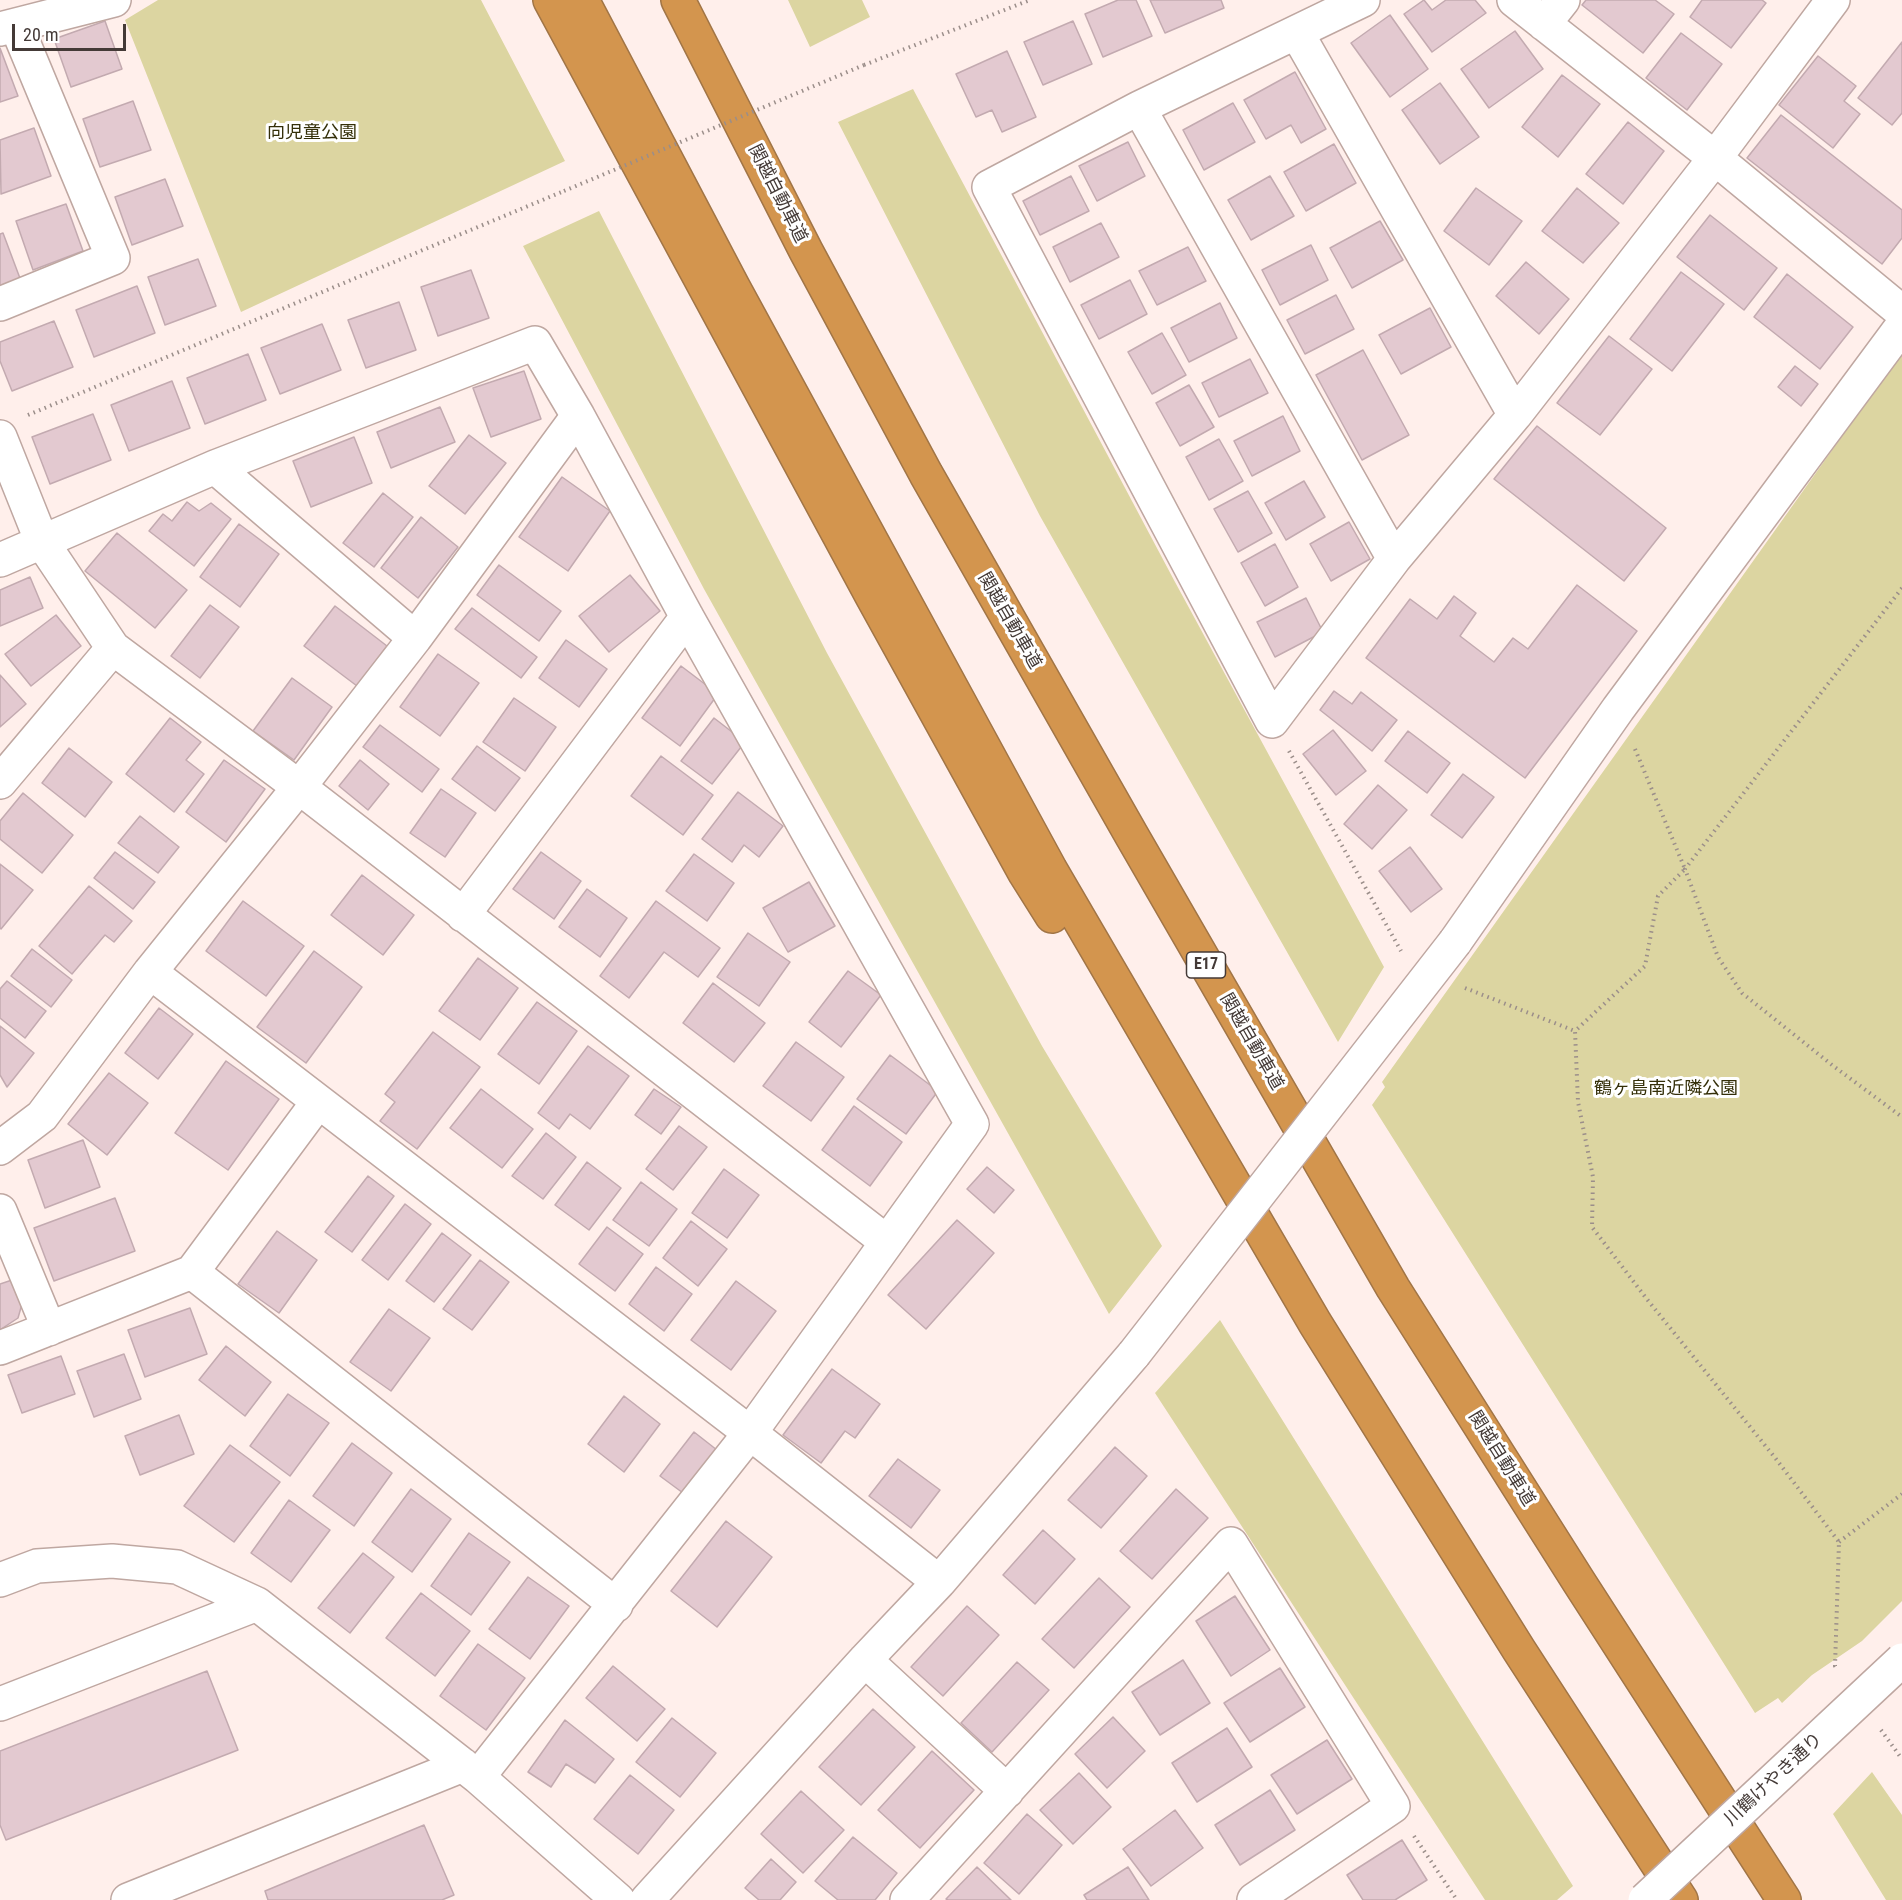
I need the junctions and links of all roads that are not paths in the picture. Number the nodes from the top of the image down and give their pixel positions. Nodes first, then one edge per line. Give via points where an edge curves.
1 (114, 0) edge
2 (550, 0) edge
3 (582, 0) edge
4 (678, 0) edge
5 (696, 0) edge
6 (1363, 0) edge
7 (1514, 0) edge
8 (1819, 5) edge
9 (1554, 12) edge
10 (8, 27) edge
11 (1297, 33) junction
12 (1139, 108) junction
13 (1715, 158) junction
14 (806, 250) junction
15 (0, 304) edge
16 (1902, 312) edge
17 (1902, 326) edge
18 (1515, 414) junction
19 (578, 416) junction
20 (11, 428) edge
21 (214, 467) junction
22 (42, 542) junction
23 (1394, 559) junction
24 (0, 560) edge
25 (687, 616) junction
26 (415, 638) junction
27 (113, 648) junction
28 (0, 782) edge
29 (299, 787) junction
30 (463, 915) junction
31 (150, 972) junction
32 (318, 1102) junction
33 (0, 1148) edge
34 (0, 1211) edge
35 (887, 1242) junction
36 (192, 1272) junction
37 (1315, 1323) junction
38 (49, 1329) junction
39 (0, 1348) edge
40 (750, 1433) junction
41 (0, 1580) edge
42 (939, 1582) junction
43 (257, 1604) junction
44 (616, 1605) junction
45 (865, 1660) junction
46 (1902, 1660) edge
47 (0, 1704) edge
48 (470, 1771) junction
49 (1007, 1791) junction
50 (128, 1900) edge
51 (618, 1900) edge
52 (647, 1900) edge
53 (907, 1900) edge
54 (1254, 1900) edge
55 (1645, 1900) edge
56 (1681, 1900) edge
57 (1784, 1900) edge

1 - 10 street
2 - 37 highway via 1025,873
3 - 37 highway via 733,287 1050,869
4 - 14 highway, 関越自動車道 / E17
5 - 14 highway
6 - 11 street
7 - 9 street
8 - 13 street
9 - 13 street
10 - 15 street via 113,258
11 - 12 street
11 - 18 street
12 - 23 street
12 - 23 street via 989,187 1272,721
13 - 16 street
13 - 18 street
14 - 57 highway, 関越自動車道 / E17 via 926,474 1393,1288
17 - 42 street, bridge via 1618,709 1455,942 1134,1354
18 - 23 street
19 - 21 street via 536,343
19 - 25 street
19 - 26 street
20 - 22 street
21 - 22 street
21 - 26 street
22 - 24 street
22 - 27 street
25 - 30 street
25 - 35 street via 972,1124
26 - 29 street
27 - 28 street
27 - 29 street
29 - 30 street
29 - 31 street
30 - 35 street
31 - 32 street
31 - 33 street via 42,1116
32 - 36 street
32 - 40 street
34 - 38 street
35 - 40 street
36 - 38 street
36 - 44 street
37 - 56 highway
38 - 39 street
40 - 42 street
40 - 44 street
41 - 43 street via 37,1566 112,1562 177,1566
42 - 45 street
43 - 47 street
43 - 48 street
44 - 48 street
45 - 49 street
45 - 52 street
46 - 55 street, 川鶴けやき通り, bridge
48 - 50 street
48 - 51 street
49 - 53 street
49 - 54 street via 1231,1544 1393,1806

